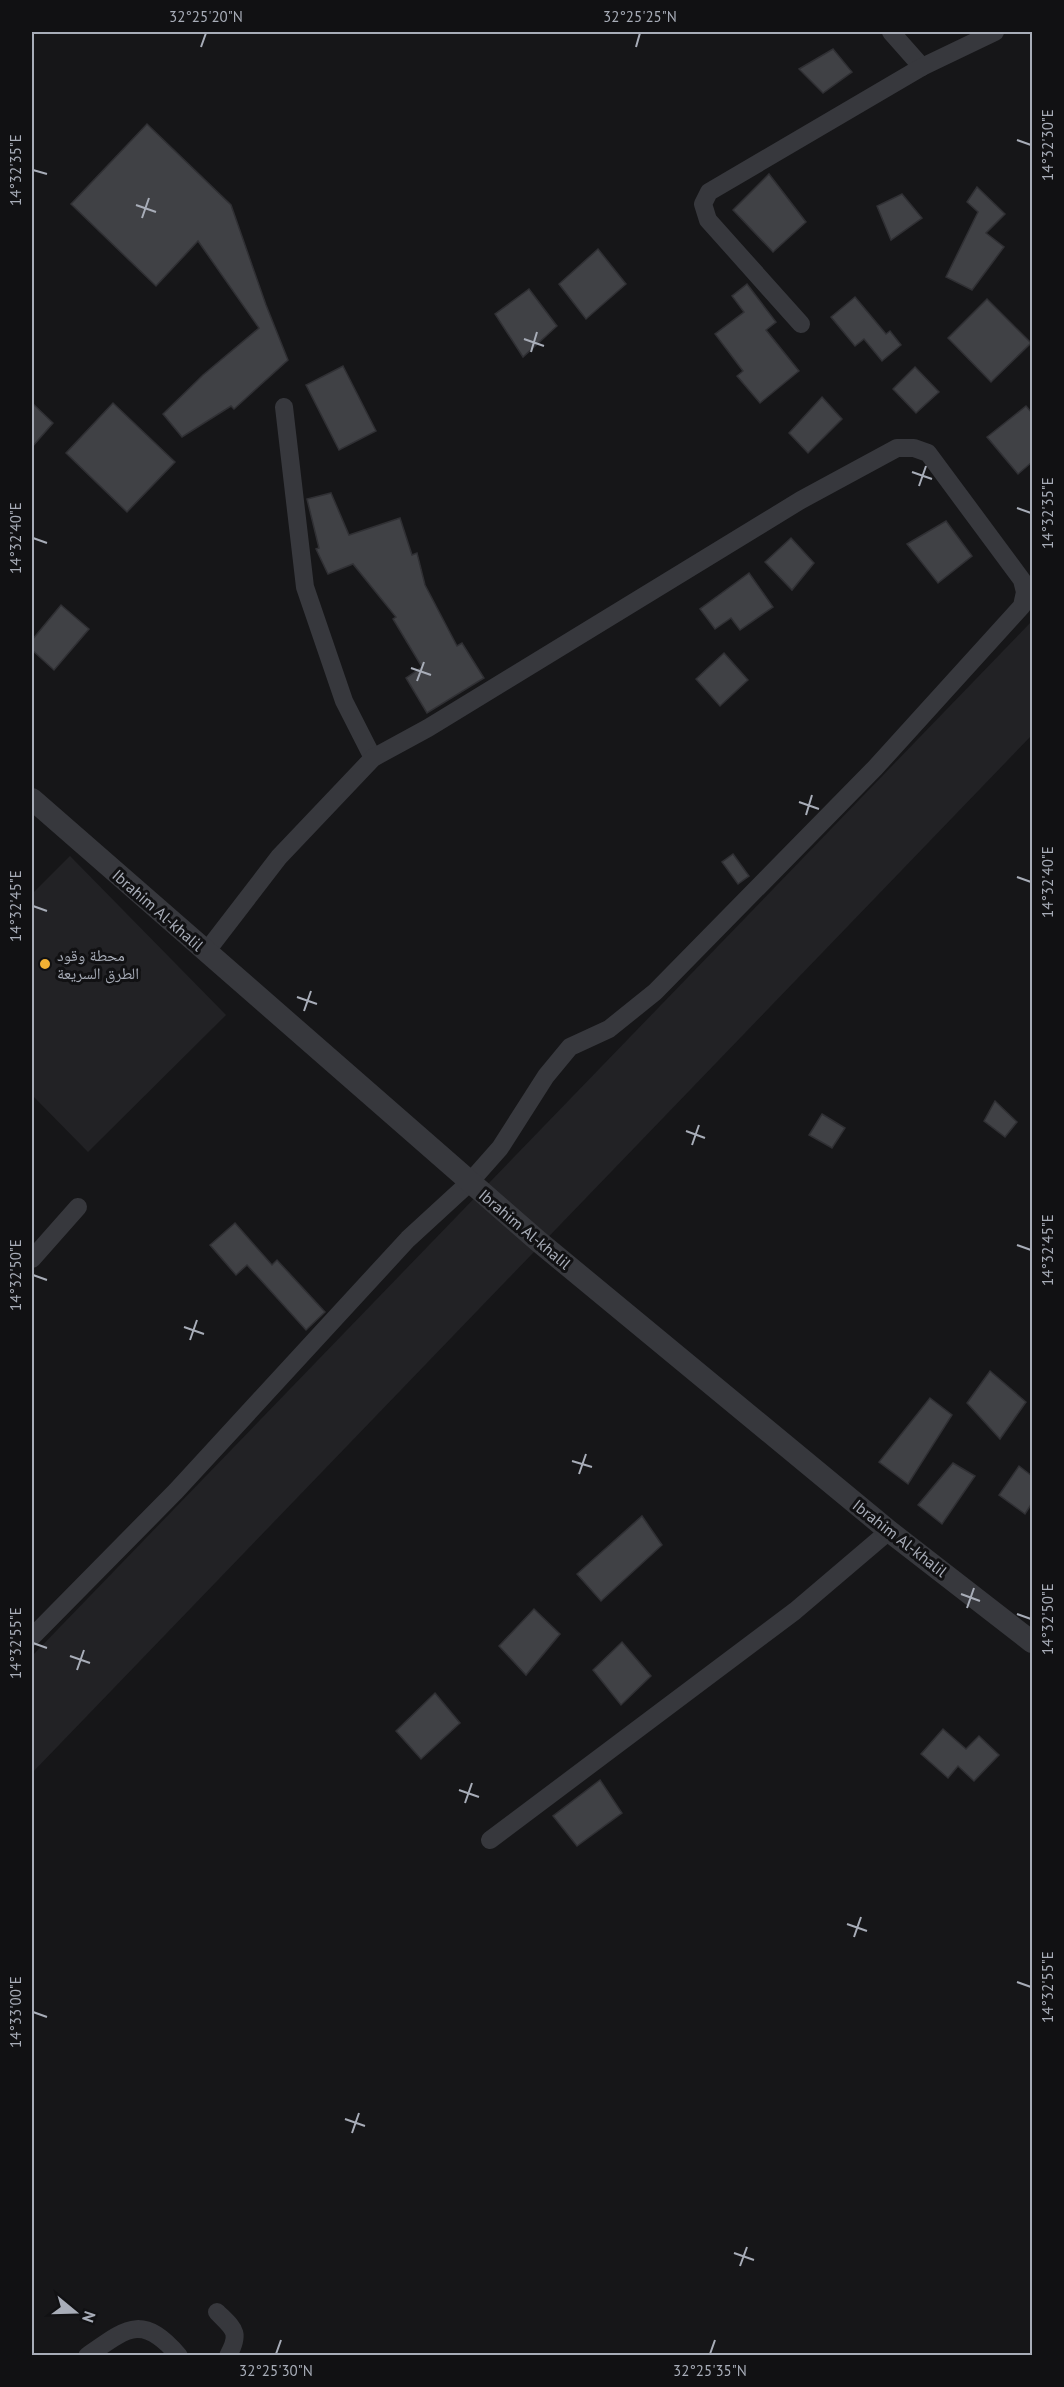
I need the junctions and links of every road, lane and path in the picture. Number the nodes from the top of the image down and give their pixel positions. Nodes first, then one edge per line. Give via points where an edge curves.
1 (891, 32) edge
2 (995, 32) edge
3 (922, 67) junction
4 (801, 324) dead end
5 (284, 406) dead end
6 (373, 758) junction
7 (32, 799) edge
8 (206, 952) junction
9 (469, 1183) junction
10 (78, 1207) dead end
11 (32, 1259) edge
12 (889, 1531) junction
13 (32, 1637) edge
14 (1032, 1642) edge
15 (490, 1840) dead end
16 (217, 2312) dead end
17 (87, 2355) edge
18 (179, 2355) edge
19 (228, 2355) edge

1 - 3 street
2 - 3 street
3 - 4 street via 709,192 703,204 708,220
5 - 6 street via 305,587 344,701
6 - 8 street via 279,857
6 - 9 street via 801,500 897,448 928,453 1022,580 1022,606 875,768 655,992 609,1029 570,1047 546,1076 500,1148
7 - 8 street, Ibrahim Al-khalil
8 - 9 street, Ibrahim Al-khalil
9 - 12 street, Ibrahim Al-khalil
9 - 13 street via 408,1239 176,1491
10 - 11 street
12 - 14 street, Ibrahim Al-khalil
12 - 15 street via 795,1611
16 - 19 street via 234,2328 235,2339
17 - 18 street via 118,2335 142,2328 168,2343

